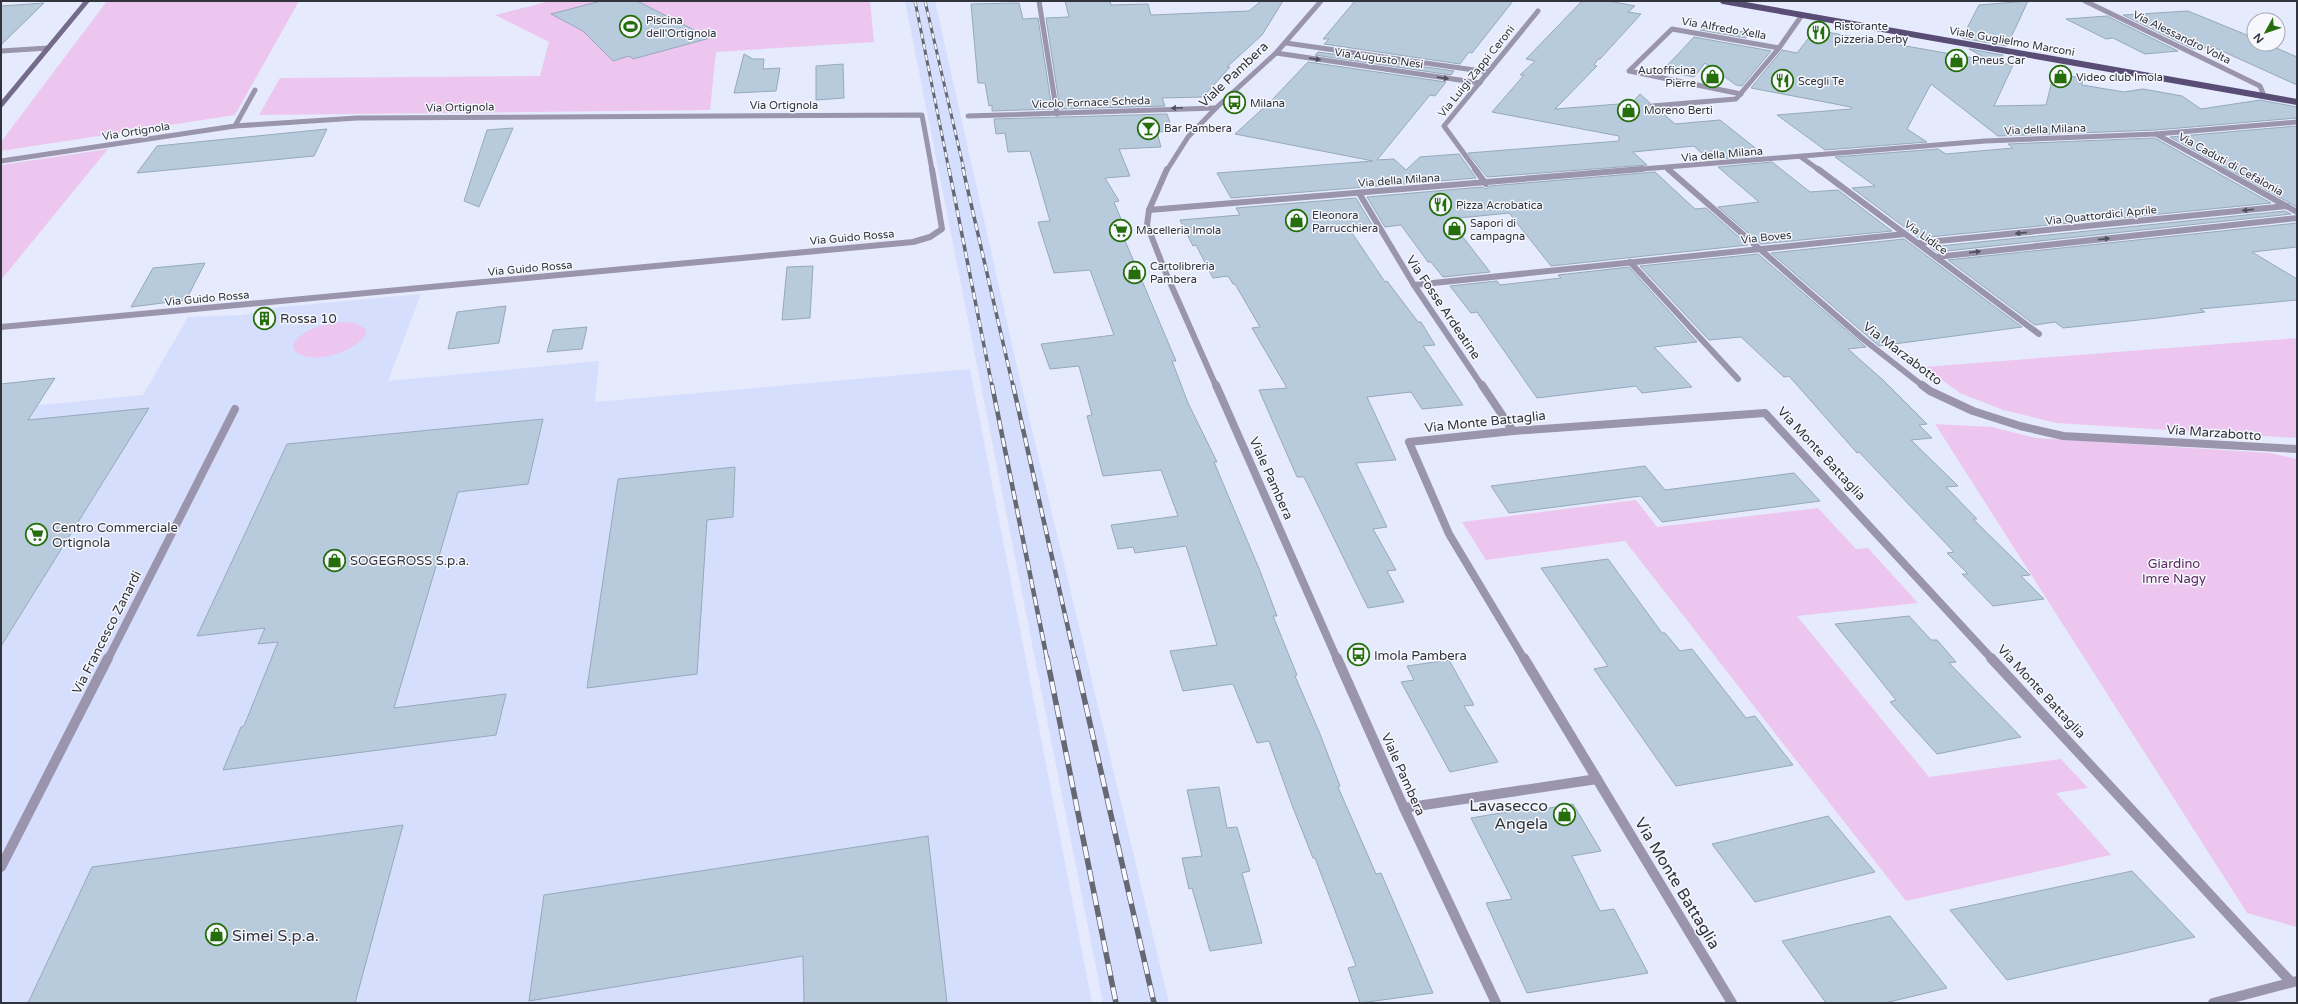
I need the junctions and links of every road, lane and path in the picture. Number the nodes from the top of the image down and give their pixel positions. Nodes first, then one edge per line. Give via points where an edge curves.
1 (87, 1) edge
2 (1039, 1) edge
3 (1321, 1) edge
4 (1723, 1) edge
5 (2085, 1) edge
6 (1538, 11) dead end
7 (1802, 15) junction
8 (1286, 43) junction
9 (48, 48) junction
10 (1779, 48) junction
11 (1, 51) edge
12 (1276, 53) junction
13 (1488, 72) junction
14 (1480, 83) junction
15 (255, 90) dead end
16 (1741, 94) junction
17 (2264, 96) junction
18 (2297, 102) edge
19 (1, 105) edge
20 (1652, 106) dead end
21 (1216, 108) junction
22 (1057, 114) junction
23 (922, 115) joint
24 (968, 116) dead end
25 (2297, 122) edge
26 (235, 126) junction
27 (2156, 134) junction
28 (1801, 157) junction
29 (1, 161) edge
30 (1668, 169) junction
31 (1486, 184) junction
32 (1359, 193) junction
33 (2287, 206) junction
34 (1149, 210) junction
35 (2297, 212) edge
36 (2297, 218) edge
37 (1905, 234) junction
38 (1918, 243) junction
39 (1761, 249) junction
40 (1936, 257) junction
41 (1630, 262) junction
42 (1414, 285) junction
43 (1, 327) edge
44 (2039, 334) dead end
45 (1738, 378) dead end
46 (235, 410) dead end
47 (1513, 431) junction
48 (2297, 449) edge
49 (1597, 779) junction
50 (1404, 808) junction
51 (1, 866) edge
52 (2294, 981) edge
53 (1496, 1003) edge
54 (1732, 1003) edge
55 (2213, 1003) edge

1 - 9 main road
2 - 22 street
3 - 8 street, Viale Pambera
4 - 7 main road, Viale Guglielmo Marconi
5 - 17 street, Via Alessandro Volta via 2260,86
6 - 13 street, Via Luigi Zappi Ceroni
7 - 10 street, Via Alfredo Xella
7 - 17 main road, Viale Guglielmo Marconi
8 - 12 street, Viale Pambera
8 - 13 street, Via Augusto Nesi
9 - 11 street
9 - 19 main road
10 - 16 street, Via Alfredo Xella
10 - 16 street, Via Alfredo Xella via 1672,29 1629,71
12 -> 14 street, Via Augusto Nesi
12 - 21 street, Viale Pambera
13 - 14 street, Via Luigi Zappi Ceroni
14 - 31 street, Via Luigi Zappi Ceroni via 1444,126
15 - 26 street
16 - 20 street via 1736,99
17 - 18 main road, Viale Guglielmo Marconi
21 -> 22 street, Vicolo Fornace Scheda
21 - 34 street, Viale Pambera via 1188,137 1165,173
22 - 24 street, Vicolo Fornace Scheda
23 - 26 street, Via Ortignola via 357,118
23 - 43 street, Via Guido Rossa via 942,229 930,237 913,242
25 - 27 street, Via della Milana
26 - 29 street, Via Ortignola
27 - 28 street, Via della Milana via 1985,141
27 - 33 street, Via Caduti di Cefalonia
28 - 30 street, Via della Milana
28 - 37 street, Via Lidice
30 - 31 street, Via della Milana
30 - 39 street, Via Marzabotto
31 - 32 street, Via della Milana
32 - 34 street, Via della Milana
32 - 42 street, Via Fosse Ardeatine
33 - 35 street, Via Caduti di Cefalonia
33 -> 38 street, Via Quattordici Aprile
34 - 50 street, Viale Pambera via 1147,225 1165,271
40 -> 36 street, Via Quattordici Aprile
37 - 38 street, Via Lidice
37 - 39 street, Via Boves
38 - 40 street, Via Lidice
39 - 41 street, Via Boves
39 - 48 street, Via Marzabotto via 1858,334 1930,391 1973,411 2063,436
40 - 44 street, Via Lidice
41 - 42 street, Via Boves
41 - 45 street
42 - 47 street, Via Fosse Ardeatine
46 - 51 street, Via Francesco Zanardi
47 - 49 street, Via Monte Battaglia via 1409,442 1449,534
47 - 52 street, Via Monte Battaglia via 1765,413
49 - 50 street
49 - 54 street, Via Monte Battaglia
50 - 53 street, Viale Pambera
52 - 55 street, Via Monte Battaglia

